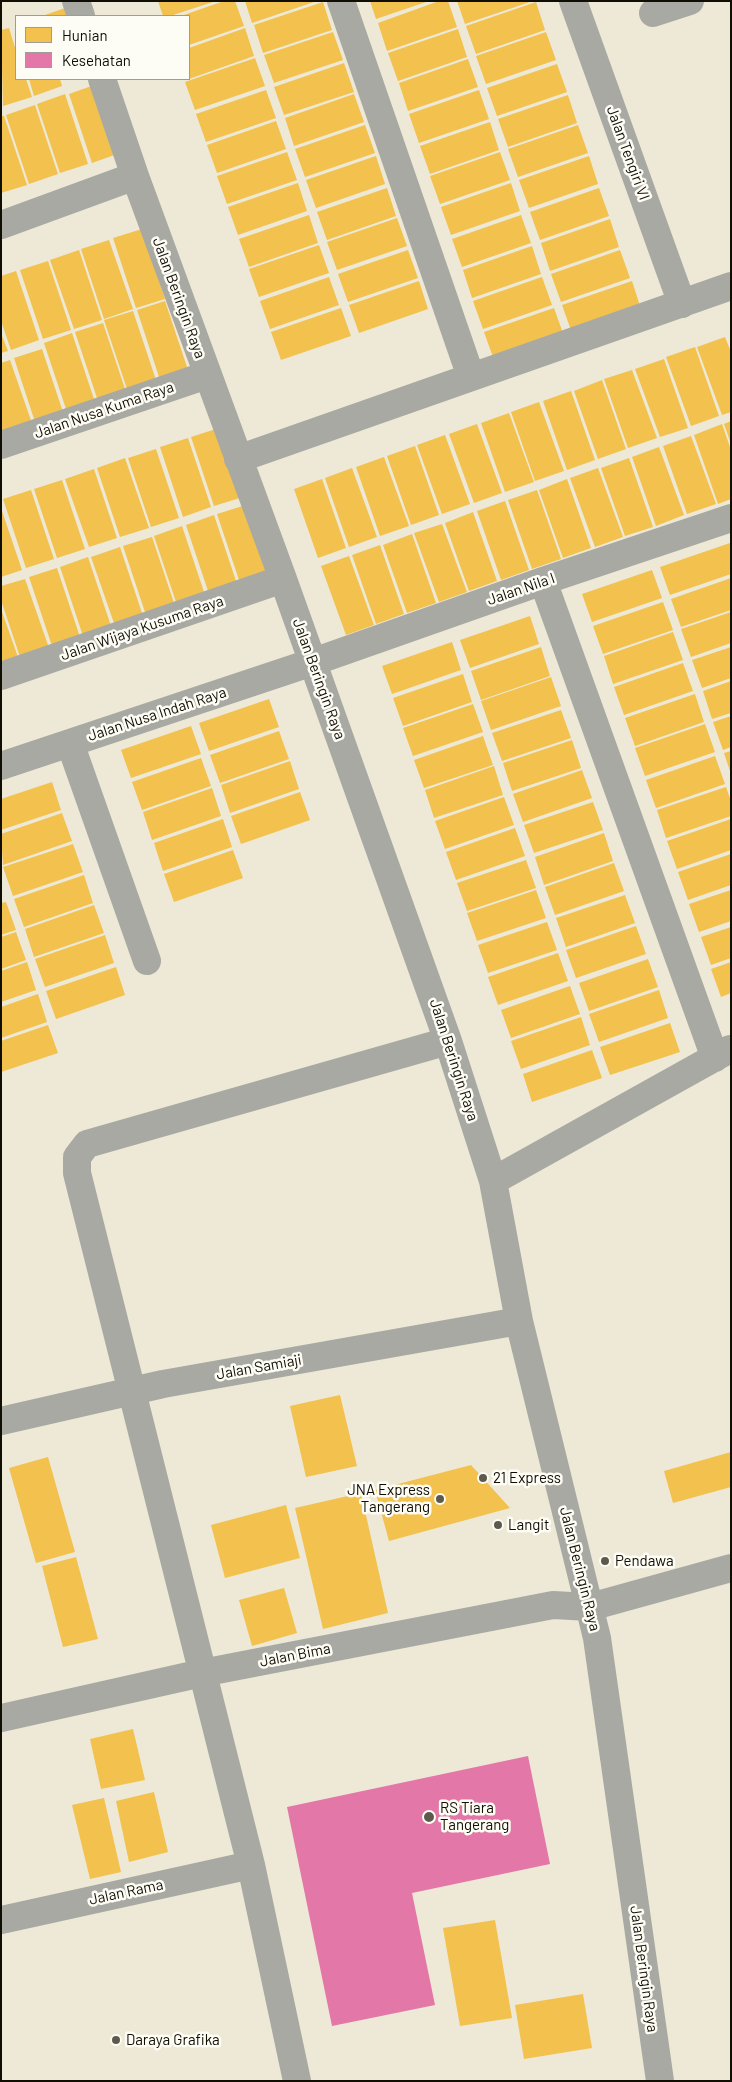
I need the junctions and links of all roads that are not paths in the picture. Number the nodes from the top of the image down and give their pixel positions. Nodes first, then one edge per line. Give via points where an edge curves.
1 (76, 1) edge
2 (341, 1) edge
3 (573, 1) edge
4 (690, 1) edge
5 (653, 13) dead end
6 (81, 15) edge
7 (102, 80) edge
8 (135, 176) junction
9 (1, 225) edge
10 (731, 286) edge
11 (682, 304) junction
12 (207, 376) junction
13 (471, 378) junction
14 (1, 445) edge
15 (238, 459) junction
16 (731, 518) edge
17 (284, 579) junction
18 (544, 581) junction
19 (313, 662) junction
20 (1, 676) edge
21 (70, 742) junction
22 (1, 766) edge
23 (147, 961) dead end
24 (448, 1041) junction
25 (723, 1053) edge
26 (493, 1182) junction
27 (519, 1321) junction
28 (132, 1390) junction
29 (1, 1421) edge
30 (731, 1568) edge
31 (590, 1607) junction
32 (202, 1673) junction
33 (1, 1718) edge
34 (251, 1865) junction
35 (1, 1920) edge
36 (297, 2081) edge
37 (660, 2081) edge

1 - 6 street
2 - 13 street
3 - 11 street, Jalan Tengiri VI
4 - 5 street
7 - 8 street, Jalan Beringin Raya
8 - 9 street
8 - 12 street, Jalan Beringin Raya
10 - 11 street
11 - 13 street
12 - 14 street, Jalan Nusa Kuma Raya
12 - 15 street, Jalan Beringin Raya
13 - 15 street
15 - 17 street, Jalan Beringin Raya
16 - 18 street, Jalan Nila I
17 - 19 street, Jalan Beringin Raya
17 - 20 street, Jalan Wijaya Kusuma Raya
18 - 19 street, Jalan Nila I
18 - 25 street
19 - 21 street, Jalan Nusa Indah Raya
19 - 24 street, Jalan Beringin Raya
21 - 22 street, Jalan Nusa Indah Raya
21 - 23 street
24 - 26 street, Jalan Beringin Raya
24 - 28 street via 87,1144 77,1157 77,1173
25 - 26 street
26 - 27 street, Jalan Beringin Raya
27 - 28 street, Jalan Samiaji
27 - 31 street, Jalan Beringin Raya
28 - 29 street, Jalan Samiaji
28 - 32 street
30 - 31 street, Jalan Bima
31 - 32 street, Jalan Bima via 553,1605
31 - 37 street, Jalan Beringin Raya
32 - 33 street, Jalan Bima
32 - 34 street
34 - 35 street, Jalan Rama
34 - 36 street

